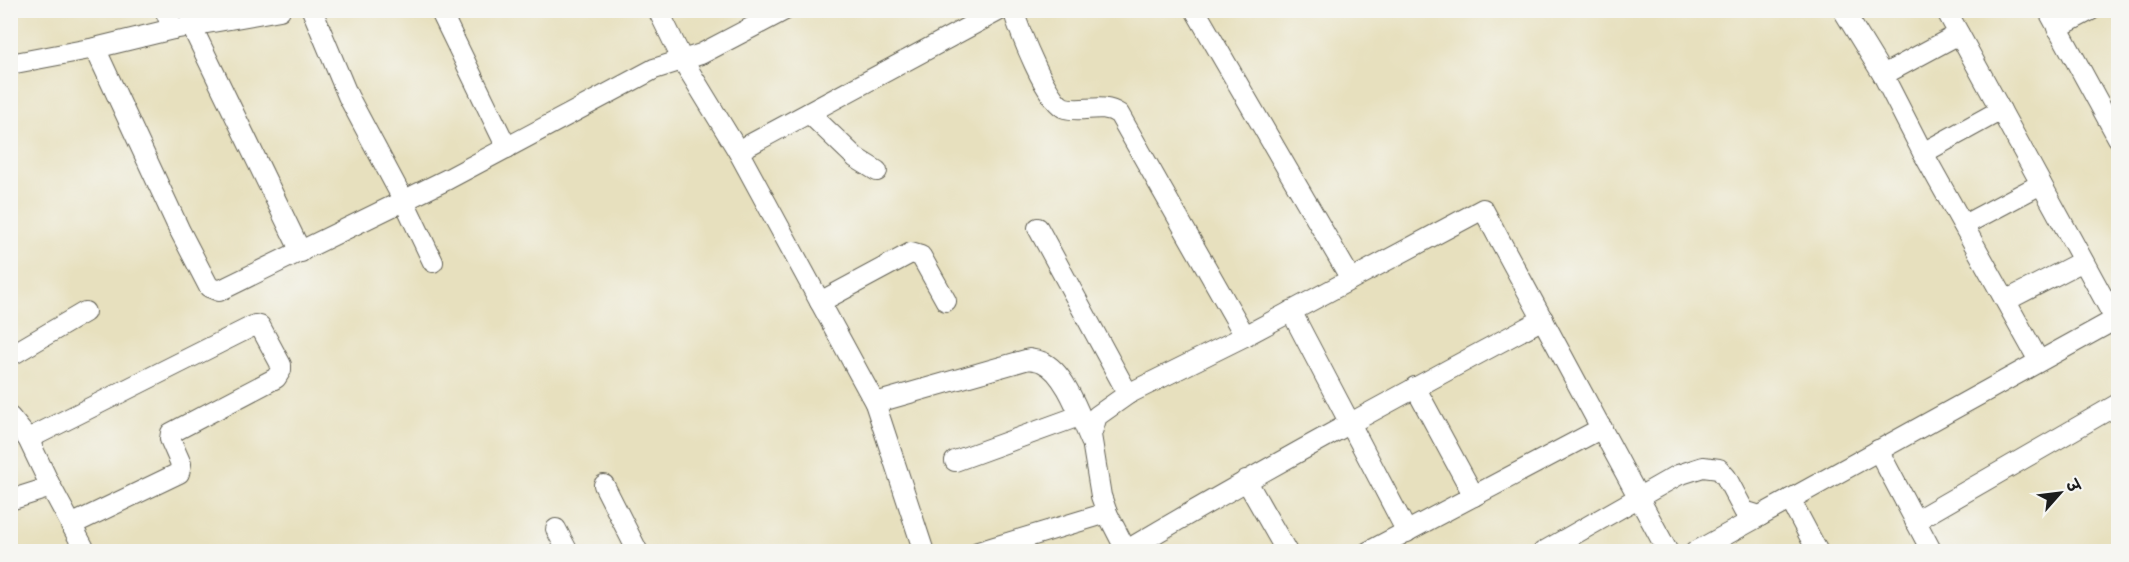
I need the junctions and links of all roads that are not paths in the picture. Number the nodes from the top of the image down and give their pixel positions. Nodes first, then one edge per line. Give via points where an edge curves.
1 (312, 10) edge
2 (440, 10) edge
3 (658, 10) edge
4 (785, 10) edge
5 (1000, 10) edge
6 (1013, 10) edge
7 (1195, 10) edge
8 (1843, 10) edge
9 (1946, 10) edge
10 (2091, 10) edge
11 (272, 11) edge
12 (2053, 19) edge
13 (176, 21) edge
14 (1959, 34) junction
15 (95, 48) junction
16 (683, 61) junction
17 (10, 64) edge
18 (1883, 75) junction
19 (2001, 110) junction
20 (809, 112) junction
21 (2118, 138) edge
22 (507, 148) junction
23 (738, 151) junction
24 (1923, 153) junction
25 (877, 171) dead end
26 (2041, 184) junction
27 (404, 201) junction
28 (1964, 225) junction
29 (1038, 228) dead end
30 (301, 252) junction
31 (2083, 261) junction
32 (433, 262) dead end
33 (1351, 279) junction
34 (2007, 300) junction
35 (946, 301) dead end
36 (820, 302) junction
37 (1291, 311) junction
38 (85, 312) dead end
39 (1543, 319) junction
40 (2117, 319) edge
41 (1245, 336) junction
42 (10, 356) edge
43 (2039, 361) junction
44 (1415, 387) junction
45 (1128, 394) junction
46 (876, 404) junction
47 (2118, 404) edge
48 (1079, 416) junction
49 (10, 417) edge
50 (1350, 422) junction
51 (1602, 428) junction
52 (28, 439) junction
53 (1091, 441) junction
54 (1878, 450) junction
55 (955, 461) dead end
56 (1246, 480) junction
57 (604, 485) dead end
58 (51, 487) junction
59 (1474, 496) junction
60 (1640, 498) junction
61 (1790, 499) junction
62 (10, 500) edge
63 (1107, 513) junction
64 (1760, 516) junction
65 (1915, 520) junction
66 (71, 525) junction
67 (556, 529) dead end
68 (1407, 532) junction
69 (1707, 549) edge
70 (1548, 550) edge
71 (1127, 551) edge
72 (86, 552) edge
73 (568, 552) edge
74 (638, 552) edge
75 (924, 552) edge
76 (978, 552) edge
77 (1287, 552) edge
78 (1368, 552) edge
79 (1668, 552) edge
80 (1818, 552) edge
81 (1932, 552) edge

1 - 27 street via 348,96
2 - 22 street
3 - 16 street
4 - 16 street
5 - 20 street
6 - 41 street via 1032,60 1056,102 1065,108 1109,107 1119,114
7 - 33 street
8 - 18 street
9 - 14 street
10 - 12 street
11 - 13 street
12 - 21 street
13 - 15 street
13 - 30 street
14 - 18 street
14 - 19 street
15 - 17 street
15 - 30 street via 178,229 209,287 219,291
16 - 22 street via 654,69
16 - 23 street
18 - 24 street
19 - 24 street
19 - 26 street
20 - 23 street
20 - 25 street via 856,158
22 - 27 street
23 - 36 street
24 - 28 street
26 - 28 street
26 - 31 street
27 - 30 street
27 - 32 street
28 - 34 street
29 - 45 street
31 - 34 street
31 - 40 street
33 - 37 street
33 - 39 street via 1483,209
34 - 43 street
35 - 36 street via 921,256 911,253
36 - 46 street
37 - 41 street
37 - 50 street
38 - 42 street
39 - 44 street
39 - 51 street
40 - 43 street
41 - 45 street
43 - 54 street
44 - 50 street
44 - 59 street
45 - 53 street via 1097,416
46 - 48 street via 1029,359 1050,366 1062,380
46 - 75 street
47 - 65 street
48 - 53 street
48 - 55 street
49 - 52 street
50 - 56 street
50 - 68 street
51 - 59 street
51 - 60 street
52 - 58 street
52 - 66 street via 255,325 260,326 281,365 276,378 171,433 181,464 179,473
53 - 63 street
54 - 61 street
54 - 65 street
56 - 71 street
56 - 77 street
57 - 74 street
58 - 62 street
58 - 66 street
59 - 68 street
60 - 64 street via 1685,472 1712,467 1726,477 1744,511
60 - 70 street
60 - 79 street
61 - 64 street
61 - 80 street
63 - 71 street
63 - 76 street
64 - 69 street
65 - 81 street
66 - 72 street
67 - 73 street
68 - 78 street

